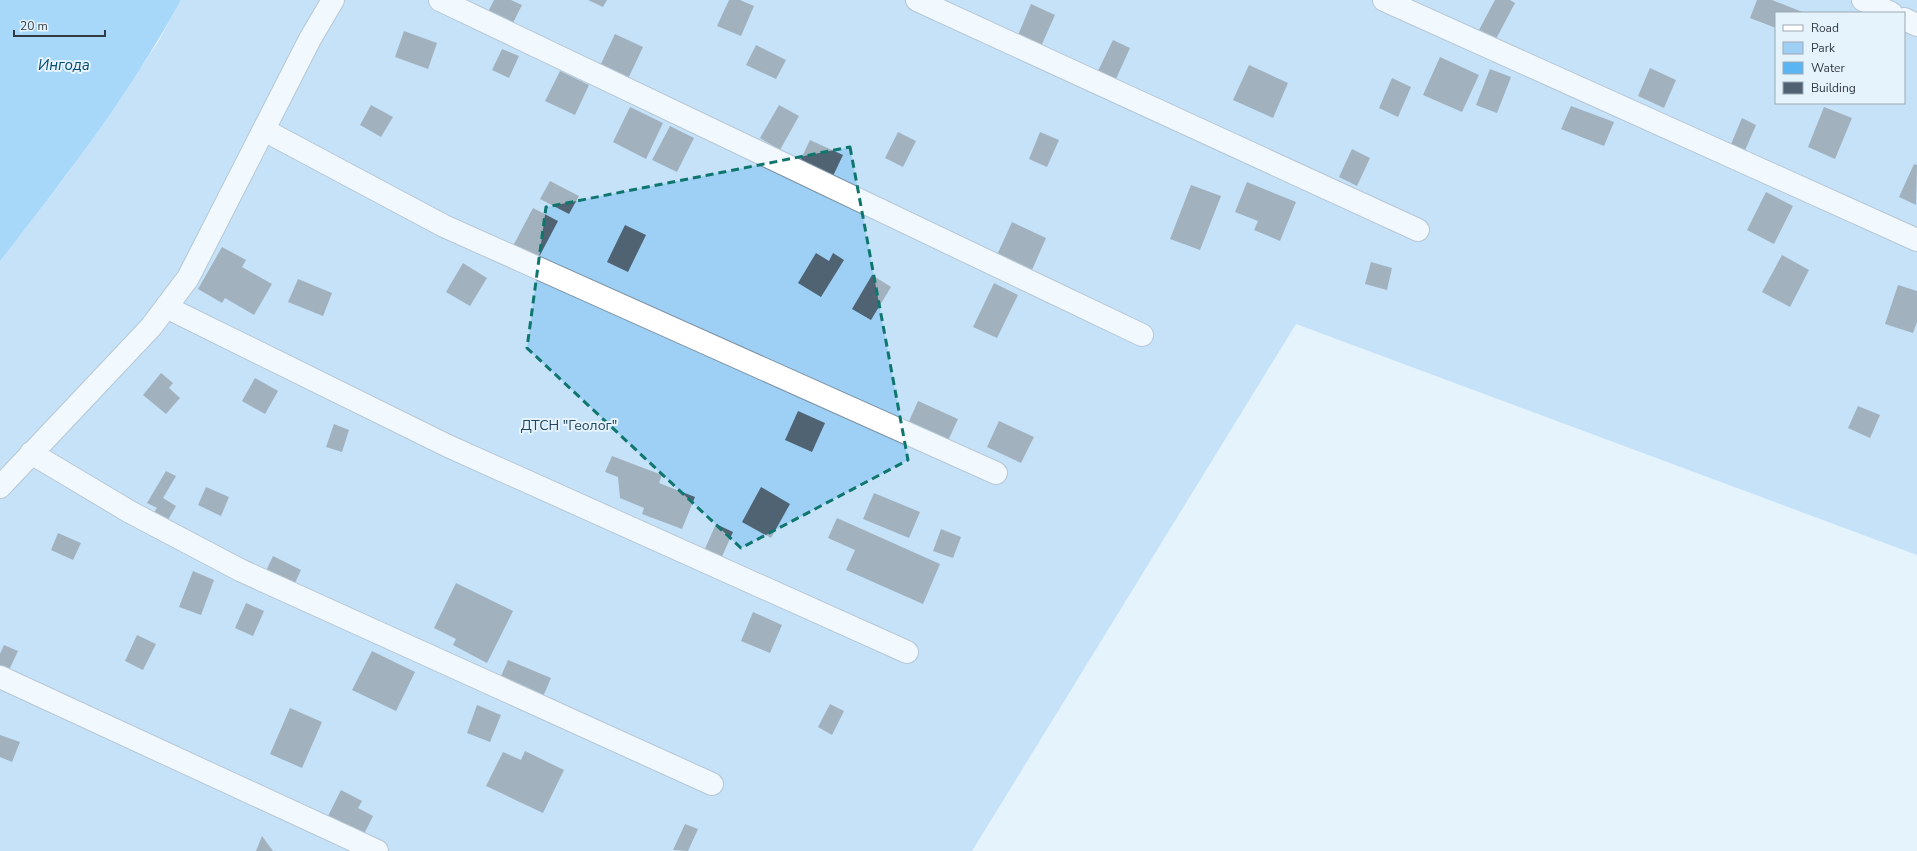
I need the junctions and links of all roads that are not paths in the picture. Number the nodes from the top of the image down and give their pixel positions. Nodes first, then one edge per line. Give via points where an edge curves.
1 (333, 0) edge
2 (440, 0) edge
3 (917, 0) edge
4 (1384, 0) edge
5 (1863, 0) edge
6 (1889, 12) edge
7 (1905, 19) edge
8 (1917, 25) edge
9 (264, 130) junction
10 (1418, 230) dead end
11 (1917, 240) edge
12 (166, 307) junction
13 (1142, 335) dead end
14 (31, 454) junction
15 (996, 473) dead end
16 (0, 487) edge
17 (907, 652) dead end
18 (0, 677) edge
19 (712, 784) dead end
20 (376, 851) edge

1 - 9 street via 310,39
2 - 13 street
3 - 10 street
4 - 11 street
5 - 6 street
7 - 8 street
9 - 12 street via 188,278
9 - 15 street via 444,226
12 - 14 street via 151,327
12 - 17 street via 448,446
14 - 16 street
14 - 19 street via 130,512 240,570
18 - 20 street

